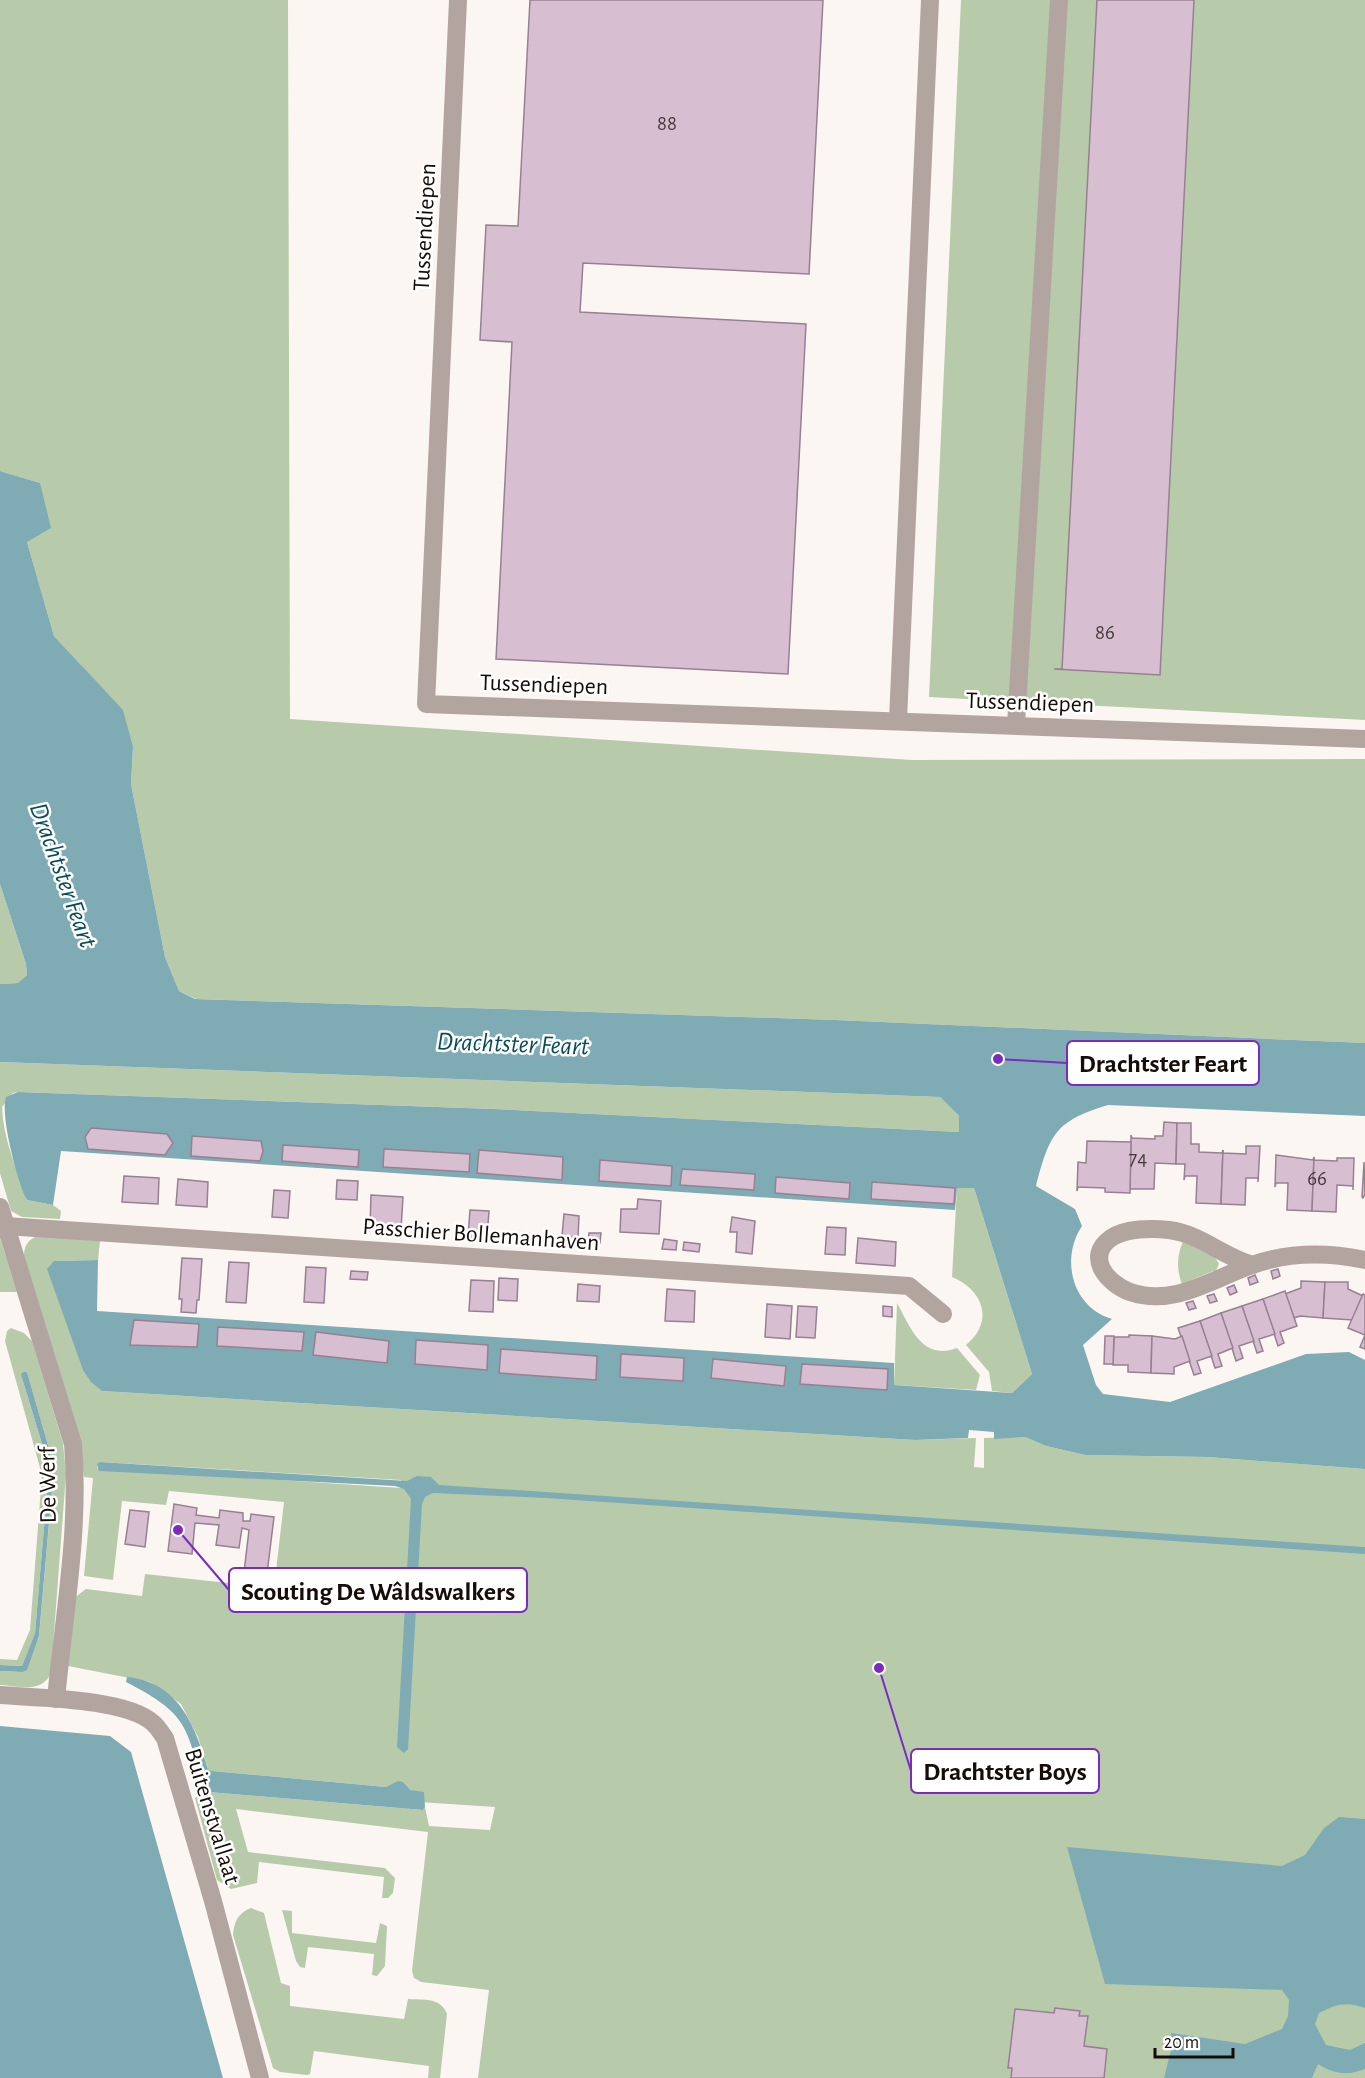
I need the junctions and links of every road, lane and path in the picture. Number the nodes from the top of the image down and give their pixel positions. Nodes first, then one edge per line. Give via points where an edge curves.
1 (458, 0) edge
2 (930, 0) edge
3 (1059, 0) edge
4 (898, 720) junction
5 (1016, 725) junction
6 (1365, 739) edge
7 (0, 1207) edge
8 (5, 1226) junction
9 (1365, 1260) edge
10 (1253, 1265) junction
11 (944, 1314) dead end
12 (0, 1695) edge
13 (56, 1699) junction
14 (260, 2078) edge

1 - 4 street, Tussendiepen via 426,704
2 - 4 street
3 - 5 street
4 - 5 street, Tussendiepen
5 - 6 street, Tussendiepen
7 - 8 street, De Werf
8 - 11 street, Passchier Bollemanhaven via 909,1286
8 - 13 street, De Werf via 73,1444 75,1475
9 - 10 street via 1305,1254
10 - 10 street via 1227,1256 1203,1240 1153,1229 1110,1239 1099,1262 1103,1274 1121,1288 1161,1295 1197,1289
12 - 13 street, Buitenstvallaat
13 - 14 street, Buitenstvallaat via 111,1705 135,1712 153,1723 165,1738

